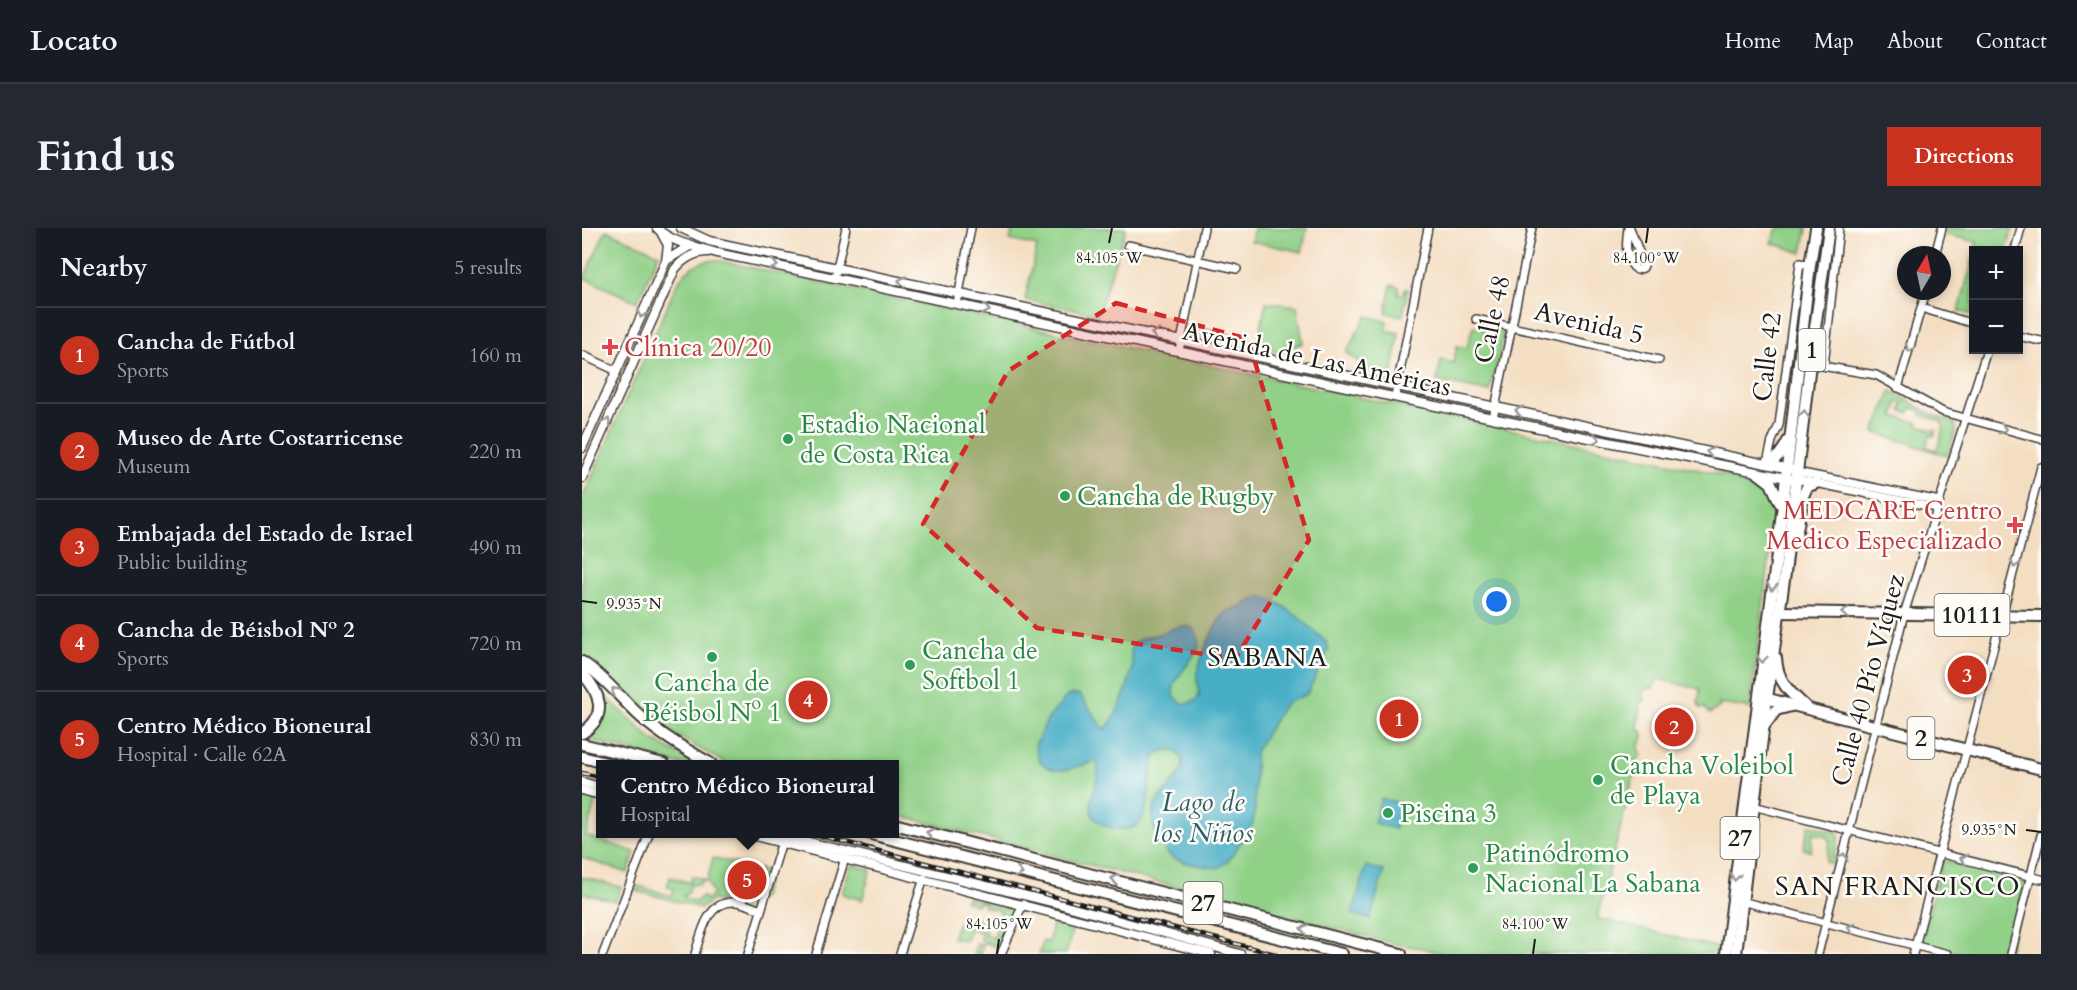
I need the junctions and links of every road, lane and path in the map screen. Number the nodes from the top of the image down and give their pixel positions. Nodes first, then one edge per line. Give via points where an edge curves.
1 (681, 228) edge
2 (846, 228) edge
3 (971, 228) edge
4 (1204, 228) edge
5 (1428, 228) edge
6 (1532, 228) edge
7 (1629, 228) edge
8 (1816, 228) edge
9 (1829, 228) edge
10 (1839, 228) edge
11 (1942, 228) edge
12 (2021, 228) edge
13 (658, 230) edge
14 (709, 241) junction
15 (689, 245) junction
16 (1128, 245) dead end
17 (1937, 246) edge
18 (2016, 246) edge
19 (717, 253) junction
20 (1197, 260) junction
21 (666, 261) junction
22 (1810, 265) junction
23 (837, 268) junction
24 (1238, 269) dead end
25 (835, 278) junction
26 (959, 293) junction
27 (1923, 300) edge
28 (957, 304) junction
29 (1921, 308) junction
30 (1476, 319) dead end
31 (1969, 322) edge
32 (1513, 328) junction
33 (2023, 337) edge
34 (1182, 340) junction
35 (2041, 341) edge
36 (1179, 351) junction
37 (1986, 354) edge
38 (582, 356) edge
39 (1659, 360) dead end
40 (1810, 364) junction
41 (1824, 366) junction
42 (617, 371) junction
43 (1397, 385) junction
44 (1898, 388) junction
45 (1395, 397) junction
46 (1496, 406) junction
47 (1493, 418) junction
48 (1966, 420) junction
49 (1789, 438) junction
50 (2041, 439) edge
51 (582, 448) edge
52 (1767, 463) junction
53 (2041, 467) edge
54 (1758, 473) junction
55 (1791, 474) junction
56 (582, 478) edge
57 (1816, 483) junction
58 (1939, 504) junction
59 (1781, 508) junction
60 (1785, 573) junction
61 (1780, 612) junction
62 (1904, 614) junction
63 (2001, 615) junction
64 (2041, 616) edge
65 (1776, 643) junction
66 (582, 662) edge
67 (582, 673) edge
68 (1762, 697) junction
69 (1795, 706) junction
70 (1809, 709) junction
71 (1875, 726) junction
72 (1763, 729) junction
73 (582, 733) edge
74 (582, 744) edge
75 (1967, 750) junction
76 (644, 760) edge
77 (703, 760) edge
78 (2041, 769) edge
79 (1753, 806) junction
80 (899, 825) edge
81 (1850, 830) junction
82 (2041, 835) edge
83 (646, 838) edge
84 (781, 838) edge
85 (784, 838) edge
86 (785, 838) edge
87 (886, 838) edge
88 (1006, 852) junction
89 (1939, 853) junction
90 (845, 858) junction
91 (963, 858) junction
92 (2030, 876) junction
93 (924, 878) junction
94 (2041, 879) edge
95 (1738, 900) junction
96 (1023, 904) junction
97 (761, 910) junction
98 (1826, 922) junction
99 (1915, 945) junction
100 (1188, 948) edge
101 (603, 954) edge
102 (695, 954) edge
103 (748, 954) edge
104 (816, 954) edge
105 (900, 954) edge
106 (1001, 954) edge
107 (1211, 954) edge
108 (1240, 954) edge
109 (1342, 954) edge
110 (1401, 954) edge
111 (1726, 954) edge
112 (1736, 954) edge
113 (1818, 954) edge
114 (1913, 954) edge
115 (1948, 954) edge
116 (2011, 954) edge

1 - 14 main road
2 - 23 street
3 - 26 street
4 - 20 street
5 - 43 street
6 - 32 street, Calle 48
7 - 7 street via 1643,261 1643,268 1637,270 1626,249
8 - 22 highway, 1
9 - 40 highway, 1
10 - 41 street
11 - 17 street
12 - 18 street
13 - 15 main road, Avenida de Las Américas
13 - 21 main road via 668,245
14 - 15 main road
14 - 23 main road, Avenida de Las Américas
15 - 19 main road, Avenida de Las Américas
15 - 21 main road
16 - 20 street
19 -> 25 main road, Avenida de Las Américas
56 -> 19 main road via 675,269 690,255
20 - 24 street
20 - 34 street
21 -> 42 main road
22 - 49 highway, 1
22 - 52 street, Calle 42 via 1800,263 1779,425
23 - 25 street
26 -> 23 main road, Avenida de Las Américas
25 - 28 main road, Avenida de Las Américas
26 - 28 street
34 -> 26 main road, Avenida de Las Américas
27 - 29 street
28 -> 36 main road, Avenida de Las Américas
29 - 31 street
29 -> 44 street
30 - 32 street, Avenida 5
32 - 39 street, Avenida 5
32 - 46 street, Calle 48
33 - 35 street
34 - 36 street
34 - 43 main road, Avenida de Las Américas
36 - 45 main road, Avenida de Las Américas
37 - 48 street, Calle 40 Pío Víquez
38 - 42 street
40 - 41 street
55 -> 40 highway, 1
41 - 44 street via 1876,375
42 - 51 main road
43 - 45 street
43 - 46 main road, Avenida de Las Américas
44 - 48 street
45 - 47 main road, Avenida de Las Américas
46 - 47 street, Calle 48
52 -> 46 main road, Avenida de Las Américas
47 -> 54 main road, Avenida de Las Américas
48 -> 50 street
48 - 58 street, Calle 40 Pío Víquez
49 - 52 highway via 1782,452
49 - 55 highway, 1
52 - 55 main road, Avenida de Las Américas
53 -> 63 street
54 - 55 main road, Avenida de Las Américas
54 - 59 highway via 1771,483
55 - 57 street, Avenida de Las Américas
55 - 58 street, Avenida de Las Américas
55 - 59 highway, 1
55 - 60 highway, 1
57 - 58 street, Avenida de Las Américas
57 - 60 highway via 1803,496 1791,565
58 - 62 street, Calle 40 Pío Víquez
59 -> 68 highway, 1
60 - 61 highway, 1
62 -> 61 highway, 10111
61 - 65 highway, 1
62 - 63 highway, 10111
62 - 71 street, Calle 40 Pío Víquez
63 - 64 highway, 10111
63 - 75 street
65 - 68 highway, 1
65 - 70 highway via 1780,678
77 -> 66 highway via 661,734
67 - 73 highway via 593,685 600,706 593,723
68 - 69 highway, 2
68 - 72 highway, 27
68 -> 95 highway, 27
69 - 70 highway, 2
69 - 72 highway via 1776,710
70 - 71 highway, 2
71 - 75 highway, 2
71 - 81 street, Calle 40 Pío Víquez
72 - 79 highway, 27
74 - 76 highway
75 - 78 highway, 2
75 - 89 street
79 - 81 street
79 - 95 highway, 27
88 -> 80 highway, 27
81 - 89 street
98 -> 81 street, Calle 40 Pío Víquez
82 - 92 street
83 - 101 street
84 - 97 street
85 - 90 main road
86 - 100 main road via 1052,902
87 - 91 highway, 27
88 - 91 highway via 992,854 961,847 957,853
110 -> 88 highway, 27
92 -> 89 street
89 - 99 street
90 - 93 main road
90 - 104 street
91 -> 109 highway, 27
92 - 94 street
92 - 116 street
93 - 96 main road
93 - 105 street
95 - 98 street
95 - 111 highway, 27
95 - 112 highway, 27
96 - 100 main road
96 - 106 street
97 - 102 street via 733,902 719,906 708,918
97 - 103 street
99 -> 98 street
98 - 113 street, Calle 40 Pío Víquez
99 - 114 street
99 - 115 street
100 - 107 main road
100 - 108 main road

